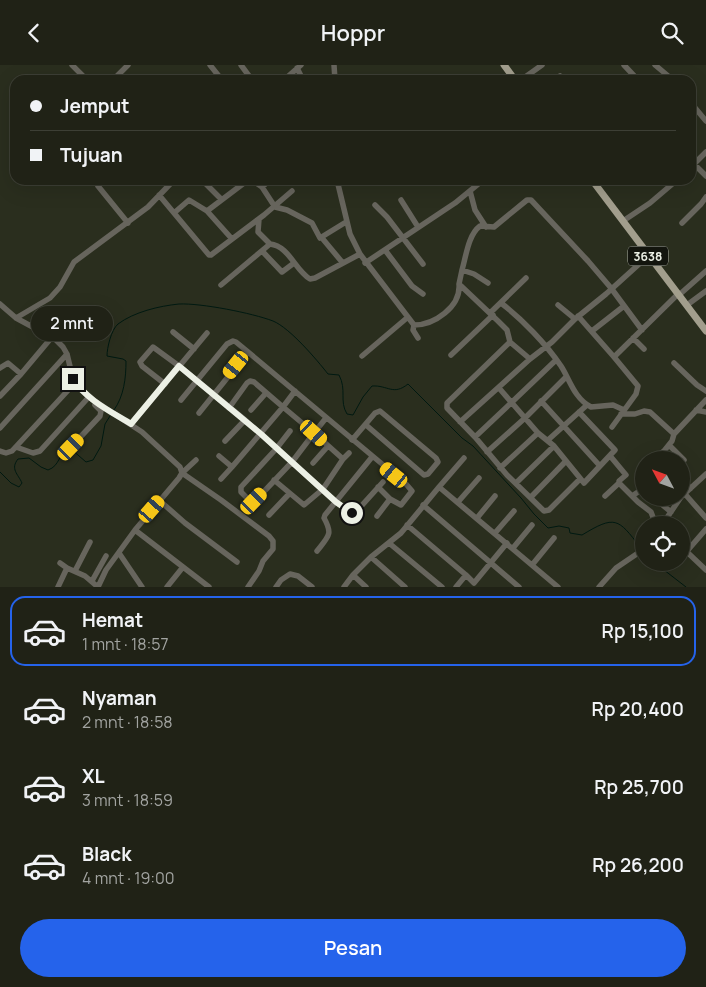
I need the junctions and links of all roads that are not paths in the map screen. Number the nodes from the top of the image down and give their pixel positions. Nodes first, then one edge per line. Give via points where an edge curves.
1 (72, 65) edge
2 (128, 65) edge
3 (210, 65) edge
4 (240, 65) edge
5 (504, 65) edge
6 (542, 65) edge
7 (624, 65) edge
8 (655, 65) edge
9 (82, 75) edge
10 (118, 75) edge
11 (218, 75) edge
12 (248, 75) edge
13 (512, 75) edge
14 (529, 75) edge
15 (633, 75) edge
16 (667, 75) edge
17 (696, 109) edge
18 (706, 121) edge
19 (706, 152) edge
20 (696, 163) edge
21 (696, 168) edge
22 (706, 176) edge
23 (169, 185) edge
24 (207, 185) edge
25 (241, 185) edge
26 (259, 185) edge
27 (264, 185) edge
28 (338, 185) edge
29 (477, 185) edge
30 (596, 185) edge
31 (671, 185) edge
32 (98, 186) dead end
33 (262, 187) junction
34 (292, 191) dead end
35 (470, 191) junction
36 (158, 195) junction
37 (706, 197) edge
38 (221, 199) junction
39 (400, 199) dead end
40 (375, 205) dead end
41 (704, 205) edge
42 (274, 207) junction
43 (207, 211) junction
44 (174, 213) junction
45 (260, 218) junction
46 (623, 221) junction
47 (346, 222) junction
48 (128, 223) junction
49 (682, 223) dead end
50 (418, 227) junction
51 (486, 227) junction
52 (322, 237) junction
53 (403, 238) junction
54 (232, 239) junction
55 (270, 244) junction
56 (385, 250) junction
57 (262, 251) junction
58 (360, 254) junction
59 (648, 256) junction
60 (342, 262) junction
61 (294, 263) junction
62 (366, 263) junction
63 (424, 264) dead end
64 (462, 270) junction
65 (706, 271) edge
66 (526, 278) dead end
67 (488, 283) dead end
68 (459, 284) junction
69 (221, 285) dead end
70 (611, 288) junction
71 (706, 291) edge
72 (423, 294) dead end
73 (678, 295) junction
74 (0, 303) edge
75 (501, 303) junction
76 (558, 305) dead end
77 (686, 305) junction
78 (624, 306) junction
79 (492, 314) junction
80 (408, 317) junction
81 (577, 317) junction
82 (16, 318) junction
83 (414, 325) junction
84 (642, 330) junction
85 (592, 331) junction
86 (706, 331) edge
87 (173, 332) dead end
88 (207, 333) dead end
89 (52, 337) junction
90 (418, 338) dead end
91 (633, 338) junction
92 (510, 342) junction
93 (546, 348) junction
94 (194, 349) junction
95 (644, 349) dead end
96 (248, 352) junction
97 (67, 354) junction
98 (451, 355) dead end
99 (362, 356) dead end
100 (614, 357) junction
101 (530, 359) junction
102 (556, 360) junction
103 (674, 363) dead end
104 (179, 366) junction
105 (0, 368) edge
106 (21, 374) junction
107 (566, 377) junction
108 (73, 379) junction
109 (197, 381) junction
110 (165, 384) junction
111 (72, 386) junction
112 (499, 388) junction
113 (295, 391) junction
114 (706, 391) edge
115 (266, 393) junction
116 (212, 395) junction
117 (0, 396) edge
118 (87, 399) junction
119 (181, 400) dead end
120 (706, 400) edge
121 (541, 401) junction
122 (512, 403) junction
123 (587, 405) junction
124 (282, 407) junction
125 (229, 408) junction
126 (251, 410) dead end
127 (696, 410) junction
128 (579, 412) junction
129 (623, 412) junction
130 (706, 412) edge
131 (199, 413) dead end
132 (326, 418) junction
133 (525, 418) junction
134 (245, 421) junction
135 (460, 422) junction
136 (131, 424) junction
137 (366, 425) junction
138 (564, 426) junction
139 (612, 427) dead end
140 (0, 429) edge
141 (290, 431) dead end
142 (314, 433) junction
143 (538, 433) junction
144 (261, 434) junction
145 (674, 434) junction
146 (475, 437) junction
147 (352, 440) junction
148 (225, 441) dead end
149 (548, 441) junction
150 (328, 446) junction
151 (554, 446) junction
152 (670, 446) junction
153 (16, 447) junction
154 (71, 447) dead end
155 (276, 449) junction
156 (0, 451) edge
157 (664, 451) edge
158 (675, 451) edge
159 (488, 452) junction
160 (348, 453) dead end
161 (219, 456) dead end
162 (372, 457) junction
163 (611, 457) junction
164 (464, 458) dead end
165 (343, 459) junction
166 (196, 460) dead end
167 (566, 461) junction
168 (292, 462) junction
169 (313, 463) dead end
170 (600, 466) junction
171 (232, 467) junction
172 (500, 468) junction
173 (182, 473) junction
174 (706, 474) edge
175 (479, 478) dead end
176 (221, 479) dead end
177 (580, 479) junction
178 (274, 480) junction
179 (516, 483) junction
180 (619, 483) junction
181 (440, 487) junction
182 (323, 489) junction
183 (690, 489) edge
184 (289, 494) junction
185 (635, 494) edge
186 (495, 496) dead end
187 (605, 496) dead end
188 (632, 496) junction
189 (531, 497) junction
190 (390, 499) junction
191 (160, 501) junction
192 (336, 502) junction
193 (458, 502) junction
194 (690, 503) edge
195 (423, 505) junction
196 (664, 506) edge
197 (675, 506) edge
198 (514, 511) dead end
199 (671, 512) junction
200 (269, 515) dead end
201 (377, 516) dead end
202 (653, 516) edge
203 (668, 516) edge
204 (477, 518) junction
205 (706, 518) edge
206 (407, 525) junction
207 (532, 525) dead end
208 (706, 529) edge
209 (135, 530) junction
210 (495, 533) junction
211 (554, 538) dead end
212 (90, 542) dead end
213 (389, 543) junction
214 (507, 543) junction
215 (512, 548) junction
216 (690, 548) edge
217 (317, 551) dead end
218 (119, 553) junction
219 (635, 555) edge
220 (690, 555) edge
221 (106, 556) dead end
222 (370, 557) junction
223 (237, 562) dead end
224 (60, 563) dead end
225 (491, 563) junction
226 (532, 565) junction
227 (183, 567) junction
228 (67, 568) junction
229 (75, 571) junction
230 (706, 571) edge
231 (353, 575) junction
232 (466, 575) junction
233 (92, 581) junction
234 (474, 583) junction
235 (58, 587) edge
236 (98, 587) edge
237 (142, 587) edge
238 (167, 587) edge
239 (209, 587) edge
240 (248, 587) edge
241 (276, 587) edge
242 (312, 587) edge
243 (344, 587) edge
244 (366, 587) edge
245 (405, 587) edge
246 (442, 587) edge
247 (456, 587) edge
248 (480, 587) edge
249 (519, 587) edge
250 (558, 587) edge
251 (600, 587) edge

1 - 9 street
2 - 10 street
3 - 11 street
4 - 12 street
5 - 13 main road
6 - 14 street
7 - 15 street
8 - 16 street
17 - 18 street
19 - 20 street
21 - 22 street
23 - 36 street
24 - 38 street
25 - 38 street
26 - 33 street
27 - 33 street
28 - 47 street
29 - 35 street
30 - 46 main road, 3638
31 - 46 street
32 - 48 street
33 - 42 street
34 - 42 street
35 - 50 street
35 - 51 street via 475,209
36 - 44 street
36 - 48 street
37 - 41 street
38 - 43 street
39 - 50 street
40 - 53 street
41 - 49 street
42 - 45 street
42 - 52 street via 312,223
43 - 44 street via 190,200
43 - 54 street
44 - 54 street via 209,255
45 - 54 street
45 - 55 street via 258,232
46 - 59 main road, 3638
47 - 52 street
47 - 58 street
48 - 82 street via 85,252 50,298
50 - 53 street
51 - 64 street via 480,226 474,232
51 - 70 street via 494,227 530,200
52 - 60 street
53 - 56 street
53 - 63 street
55 - 57 street
55 - 61 street via 280,247
56 - 62 street
56 - 72 street via 412,286
57 - 61 street via 282,272
57 - 69 street
58 - 60 street
58 - 62 street
59 - 70 street
59 - 73 main road, 3638
60 - 61 street via 310,279
62 - 80 street
64 - 67 street
64 - 68 street
65 - 73 street
66 - 75 street
68 - 79 street
68 - 83 street via 457,297 438,318
70 - 78 street
70 - 81 street
71 - 77 street
73 - 77 main road, 3638
73 - 84 street
74 - 82 street
75 - 79 street
75 - 93 street via 519,317
76 - 81 street
77 - 86 main road, 3638
78 - 84 street
78 - 85 street
79 - 92 street via 507,330
79 - 98 street
80 - 83 street
80 - 99 street
81 - 85 street
81 - 93 street
82 - 89 street
83 - 90 street
84 - 91 street
85 - 100 street
87 - 94 street
88 - 94 street
89 - 97 street
89 - 106 street
91 - 95 street
91 - 100 street
92 - 101 street
92 - 135 street via 447,403
93 - 101 street
93 - 102 street
94 - 104 street
96 - 109 street via 236,342 230,342
96 - 113 street
96 - 116 street
97 - 108 street
97 - 140 street
100 - 129 street via 638,386
101 - 112 street
102 - 107 street
102 - 122 street
103 - 114 street
104 - 109 street
104 - 110 street
104 - 110 street via 154,347 141,361 142,366
105 - 106 street via 8,363
106 - 117 street
107 - 121 street
107 - 123 street
108 - 111 street
108 - 136 street via 90,399
109 - 116 street
109 - 119 street
110 - 136 street
111 - 118 street
111 - 153 street
112 - 122 street
112 - 135 street
113 - 124 street
113 - 132 street
115 - 124 street
115 - 125 street via 254,382 249,382
115 - 126 street
116 - 125 street
116 - 131 street
118 - 153 street via 43,449 33,453
118 - 154 street via 102,413
120 - 127 street
121 - 133 street
121 - 138 street
122 - 133 street
122 - 146 street
123 - 128 street
123 - 129 street via 613,405
124 - 142 street
124 - 144 street
125 - 134 street
127 - 130 street
127 - 145 street
128 - 138 street
128 - 163 street via 614,449
129 - 139 street
129 - 145 street via 650,412
132 - 142 street
132 - 147 street
133 - 143 street
133 - 159 street
134 - 144 street
134 - 148 street
135 - 146 street
136 - 173 street via 178,464
137 - 137 street via 377,412 382,412 438,462 424,475
137 - 147 street
138 - 149 street
138 - 170 street
141 - 155 street
142 - 150 street
142 - 168 street
143 - 149 street
143 - 172 street
144 - 155 street
144 - 171 street
145 - 152 street
146 - 159 street
147 - 162 street
149 - 151 street
150 - 165 street
150 - 169 street
151 - 167 street
151 - 179 street
152 - 157 street
152 - 158 street
153 - 156 street via 9,453
155 - 168 street
155 - 178 street via 240,492 254,501
159 - 172 street
160 - 165 street
161 - 171 street
162 - 190 street via 412,491 401,505
162 - 192 street
163 - 170 street
163 - 180 street via 626,475
164 - 181 street
165 - 182 street
166 - 173 street
167 - 177 street
167 - 189 street
168 - 178 street
168 - 182 street
170 - 177 street via 585,482
171 - 176 street
172 - 179 street
173 - 191 street
173 - 240 street via 273,541 272,549
174 - 183 street
175 - 193 street
177 - 189 street via 547,511 542,510
178 - 184 street
179 - 189 street
180 - 187 street
180 - 188 street
181 - 193 street
181 - 195 street
182 - 184 street via 304,505
182 - 192 street
184 - 200 street
185 - 188 street
186 - 204 street
188 - 202 street
190 - 192 street via 380,484 355,513
190 - 201 street
191 - 209 street
191 - 223 street
192 - 217 street via 325,515 329,532
193 - 204 street
194 - 205 street
195 - 206 street
195 - 225 street
196 - 199 street
197 - 199 street
198 - 210 street
199 - 203 street
204 - 210 street
206 - 213 street
206 - 232 street
207 - 215 street
208 - 216 street
209 - 218 street
209 - 227 street
210 - 214 street
211 - 226 street
212 - 229 street
213 - 222 street
213 - 246 street
214 - 215 street
214 - 225 street
215 - 226 street
218 - 236 street
218 - 237 street
219 - 251 street via 616,568
220 - 230 street
221 - 233 street
222 - 231 street
222 - 245 street
224 - 228 street
225 - 234 street
225 - 249 street
226 - 250 street
227 - 238 street
227 - 239 street
228 - 229 street
228 - 235 street
229 - 233 street
231 - 243 street
231 - 244 street
232 - 234 street
232 - 247 street
233 - 236 street
234 - 248 street
241 - 242 street via 292,574

